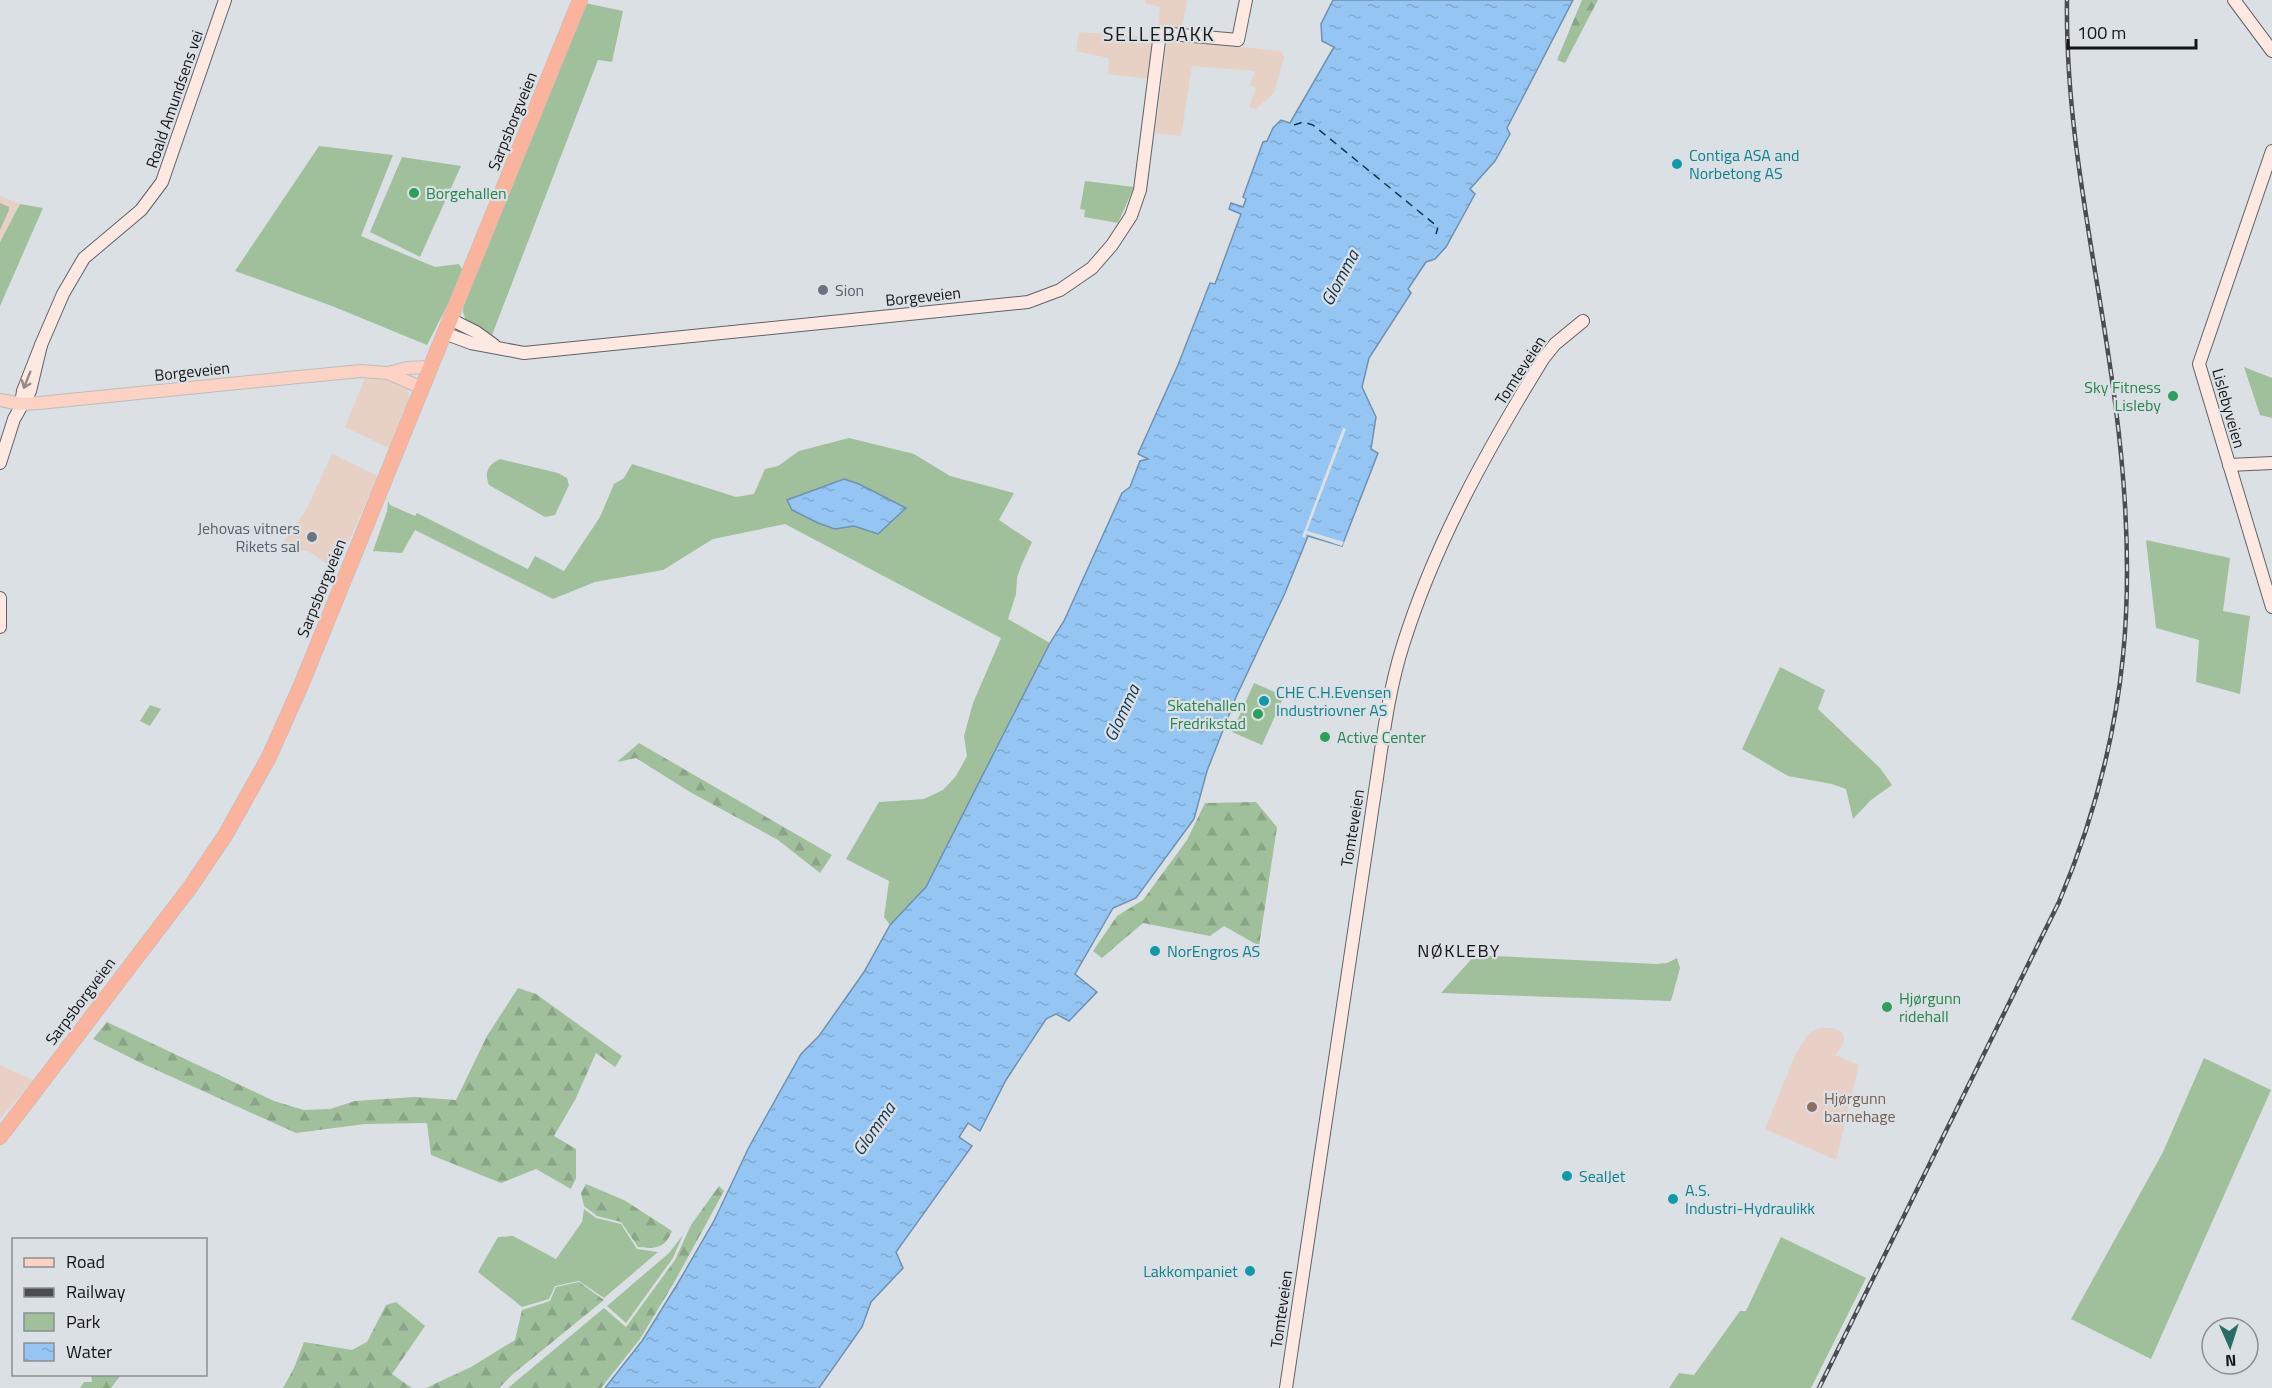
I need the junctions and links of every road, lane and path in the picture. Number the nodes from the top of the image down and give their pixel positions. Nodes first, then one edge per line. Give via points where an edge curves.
1 (225, 0) edge
2 (580, 0) edge
3 (1246, 0) edge
4 (2234, 0) edge
5 (2272, 51) edge
6 (2272, 151) edge
7 (1583, 321) dead end
8 (447, 326) junction
9 (430, 367) junction
10 (388, 373) junction
11 (422, 388) junction
12 (0, 400) edge
13 (21, 404) junction
14 (0, 463) edge
15 (2272, 463) edge
16 (2229, 465) junction
17 (0, 598) edge
18 (2272, 607) edge
19 (0, 627) edge
20 (0, 1137) edge
21 (1286, 1388) edge

1 - 13 street, Roald Amundsens vei via 162,182 141,210 84,258 63,294 41,345 30,391
2 - 8 highway, Sarpsborgveien
3 - 8 street, Borgeveien via 1238,39 1160,33 1137,202 1100,260 1060,290 1029,302 524,353 500,349 476,332
4 - 5 street
6 - 16 street, Lislebyveien via 2199,364
7 - 21 street, Tomteveien via 1555,344 1544,359 1478,468 1437,555 1397,666
8 - 9 highway, Sarpsborgveien
9 - 10 main road, Borgeveien
9 - 11 highway, Sarpsborgveien
10 - 11 main road, Borgeveien
10 - 13 main road, Borgeveien via 361,371
11 - 20 highway, Sarpsborgveien via 302,682 248,798 191,886
12 - 13 main road, Borgeveien
13 - 14 street, Roald Amundsens vei
15 - 16 street
16 - 18 street, Lislebyveien
17 - 19 street

